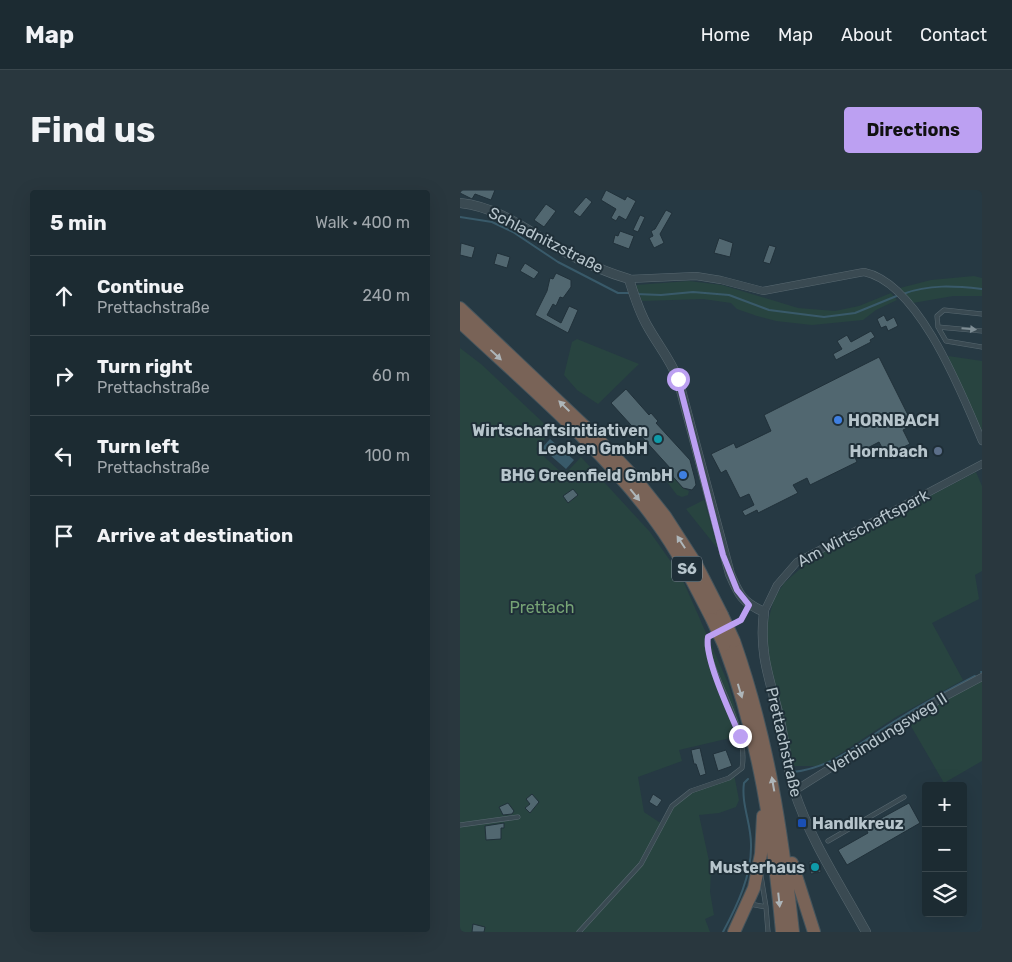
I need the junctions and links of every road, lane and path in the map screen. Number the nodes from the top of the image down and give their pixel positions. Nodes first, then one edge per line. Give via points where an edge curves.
1 (460, 203) edge
2 (630, 282) junction
3 (460, 308) edge
4 (982, 314) edge
5 (460, 322) edge
6 (938, 327) junction
7 (982, 331) edge
8 (982, 347) edge
9 (982, 441) edge
10 (982, 464) edge
11 (749, 605) junction
12 (764, 612) junction
13 (717, 617) junction
14 (729, 643) junction
15 (982, 677) edge
16 (794, 791) junction
17 (904, 797) dead end
18 (766, 799) junction
19 (518, 817) dead end
20 (460, 825) edge
21 (782, 832) junction
22 (828, 841) dead end
23 (759, 869) junction
24 (748, 904) junction
25 (766, 907) junction
26 (579, 932) edge
27 (734, 932) edge
28 (768, 932) edge
29 (782, 932) edge
30 (793, 932) edge
31 (814, 932) edge
32 (866, 932) edge

1 - 2 street, Schladnitzstraße via 504,215 581,260
2 - 9 street, Schladnitzstraße via 696,276 763,291 864,272 878,275 897,292 934,338 949,364
2 - 11 street via 648,328 668,357 678,379 723,555 737,590
13 -> 3 highway, S6 via 696,564 665,516 634,477
4 - 6 lane via 944,310 936,316
5 -> 13 highway, S6 via 626,484 657,523
6 -> 7 lane
6 - 8 lane via 946,341
10 - 12 street, Am Wirtschaftspark via 797,562 777,585
11 - 12 street
11 - 26 lane via 741,620 708,637 707,646 740,736 744,755 742,768 728,778 690,791 672,806 641,864
12 - 16 street, Prettachstraße via 763,656
13 - 14 highway, S6, bridge
14 -> 18 highway, S6
21 -> 14 highway, S6 via 758,714
15 - 16 street, Verbindungsweg II via 937,701
16 - 32 street, Prettachstraße via 803,816
17 - 22 lane
18 - 23 highway
18 -> 29 highway, S6
19 - 20 lane
21 - 30 highway, S6
21 - 31 highway
23 - 24 highway
23 - 25 lane
24 - 25 lane
24 - 27 highway
25 - 28 lane

